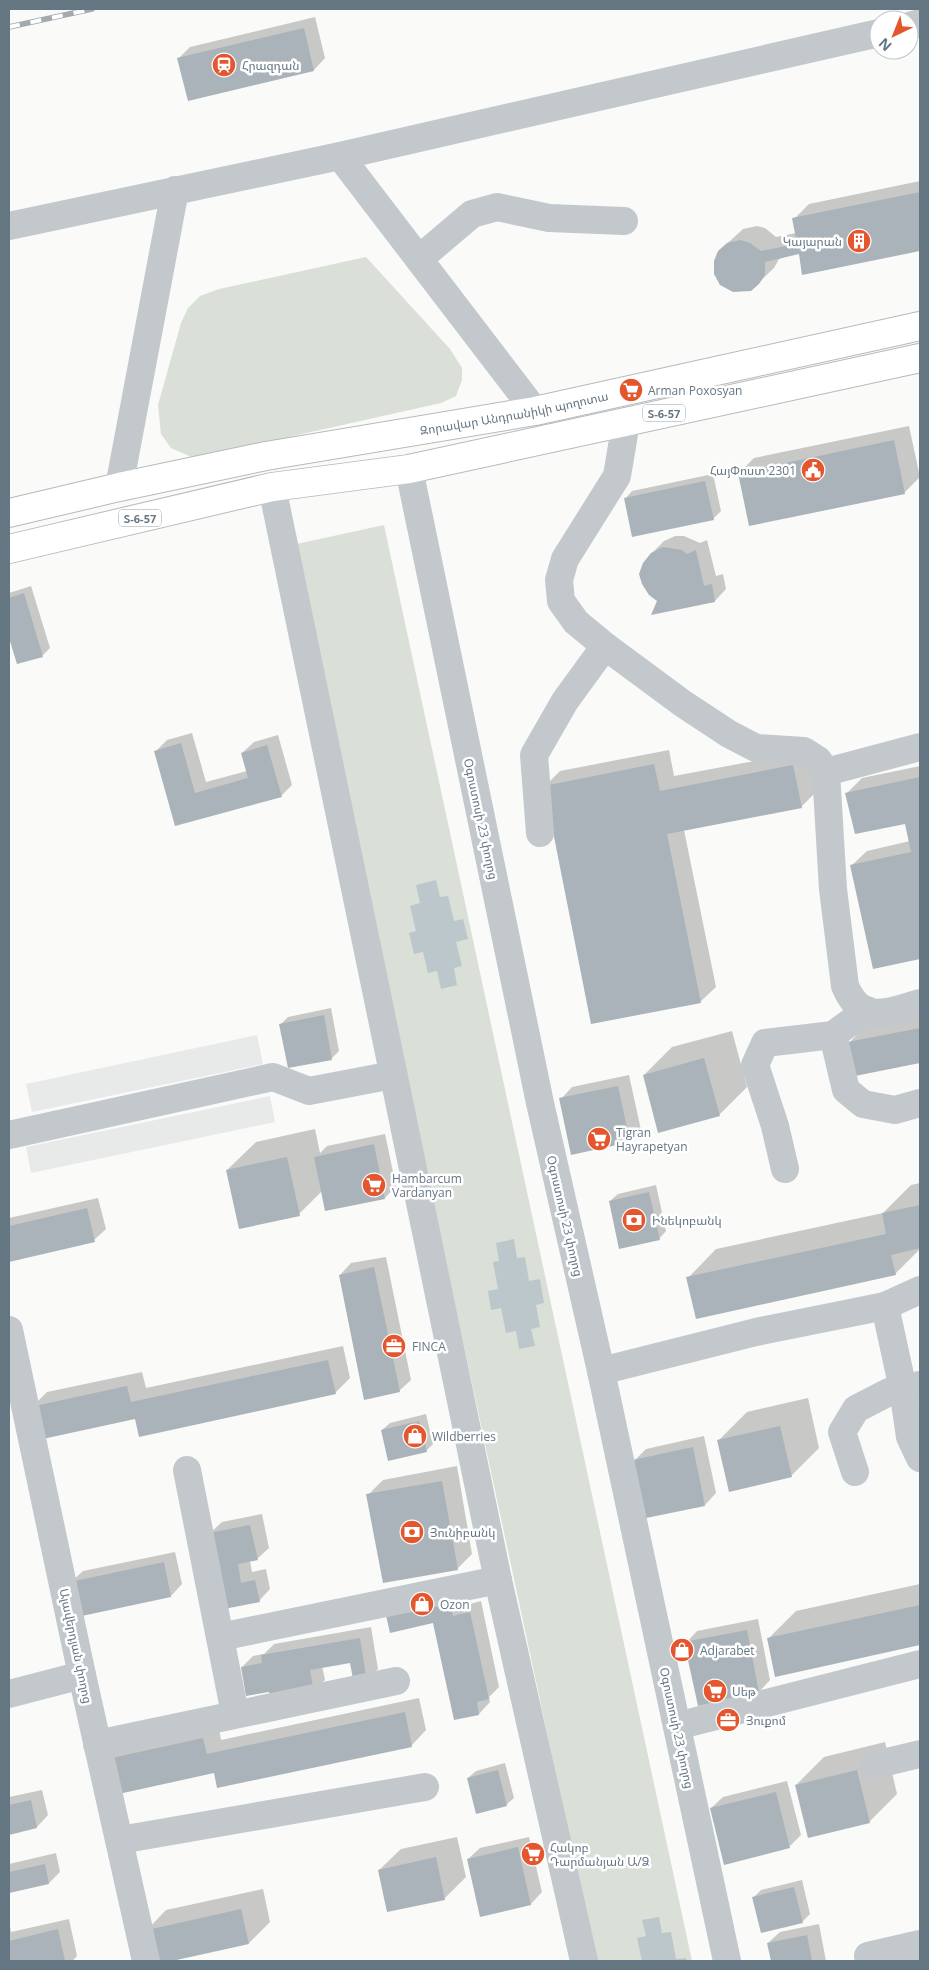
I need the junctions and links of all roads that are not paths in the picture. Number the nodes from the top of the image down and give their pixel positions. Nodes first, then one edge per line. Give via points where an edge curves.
1 (869, 35) edge
2 (340, 156) junction
3 (175, 190) junction
4 (624, 221) dead end
5 (9, 226) edge
6 (419, 259) junction
7 (920, 326) edge
8 (920, 358) edge
9 (535, 411) junction
10 (626, 422) junction
11 (401, 433) junction
12 (266, 456) junction
13 (409, 469) junction
14 (119, 487) junction
15 (272, 487) junction
16 (9, 513) edge
17 (9, 549) edge
18 (605, 646) junction
19 (920, 746) edge
20 (826, 772) junction
21 (540, 833) dead end
22 (920, 1002) edge
23 (867, 1010) junction
24 (833, 1035) junction
25 (393, 1075) junction
26 (920, 1103) edge
27 (9, 1135) edge
28 (785, 1169) dead end
29 (920, 1290) edge
30 (885, 1306) junction
31 (9, 1330) edge
32 (601, 1371) junction
33 (912, 1387) edge
34 (920, 1458) edge
35 (187, 1470) dead end
36 (854, 1472) dead end
37 (498, 1580) junction
38 (220, 1637) junction
39 (920, 1664) edge
40 (82, 1675) junction
41 (396, 1681) dead end
42 (9, 1694) edge
43 (235, 1714) junction
44 (677, 1726) junction
45 (97, 1744) junction
46 (920, 1754) edge
47 (874, 1765) dead end
48 (425, 1787) dead end
49 (120, 1840) junction
50 (920, 1944) edge
51 (868, 1956) dead end
52 (146, 1961) edge
53 (584, 1961) edge
54 (727, 1961) edge

1 - 2 street
2 - 3 street
2 - 6 street
3 - 5 street
3 - 14 street
4 - 6 street via 549,218 497,207 472,214
6 - 9 street
7 - 9 main road, Զորավար Անդրանիկի պողոտա / Տ-6-57
8 - 10 main road, Տ-6-57
9 - 11 main road, Զորավար Անդրանիկի պողոտա / Տ-6-57
10 - 13 main road, Տ-6-57
10 - 18 street via 618,476 564,559 560,580 561,601 576,622
11 - 12 main road, Զորավար Անդրանիկի պողոտա / Տ-6-57
11 - 13 main road
12 - 14 main road, Զորավար Անդրանիկի պողոտա / Տ-6-57
12 - 15 main road
13 - 15 main road, Տ-6-57
13 - 32 street, Օգոստոսի 23 փողոց via 540,1103
14 - 16 main road, Զորավար Անդրանիկի պողոտա / Տ-6-57
15 - 17 main road, Տ-6-57
15 - 25 street
18 - 20 street via 682,704 729,734 756,748 804,751 818,760
18 - 21 street via 565,701 534,755
19 - 20 street
20 - 23 street via 833,889 845,986 851,998
22 - 23 street via 881,1014
23 - 24 street
24 - 26 street via 846,1090 863,1104 895,1110
24 - 28 street via 765,1043 755,1065
25 - 27 street via 309,1091 273,1077
25 - 37 street
29 - 30 street
30 - 32 street via 756,1332
30 - 33 street
31 - 40 street, Ալավերդյան փողոց
32 - 44 street, Օգոստոսի 23 փողոց
33 - 34 street via 910,1437
33 - 36 street via 889,1392 856,1409 842,1432
35 - 38 street
37 - 38 street
37 - 53 street
38 - 43 street
39 - 44 street
40 - 42 street
40 - 45 street, Ալավերդյան փողոց
41 - 43 street
43 - 45 street
44 - 54 street, Օգոստոսի 23 փողոց
45 - 49 street, Ալավերդյան փողոց
46 - 47 street
48 - 49 street
49 - 52 street, Ալավերդյան փողոց
50 - 51 street

